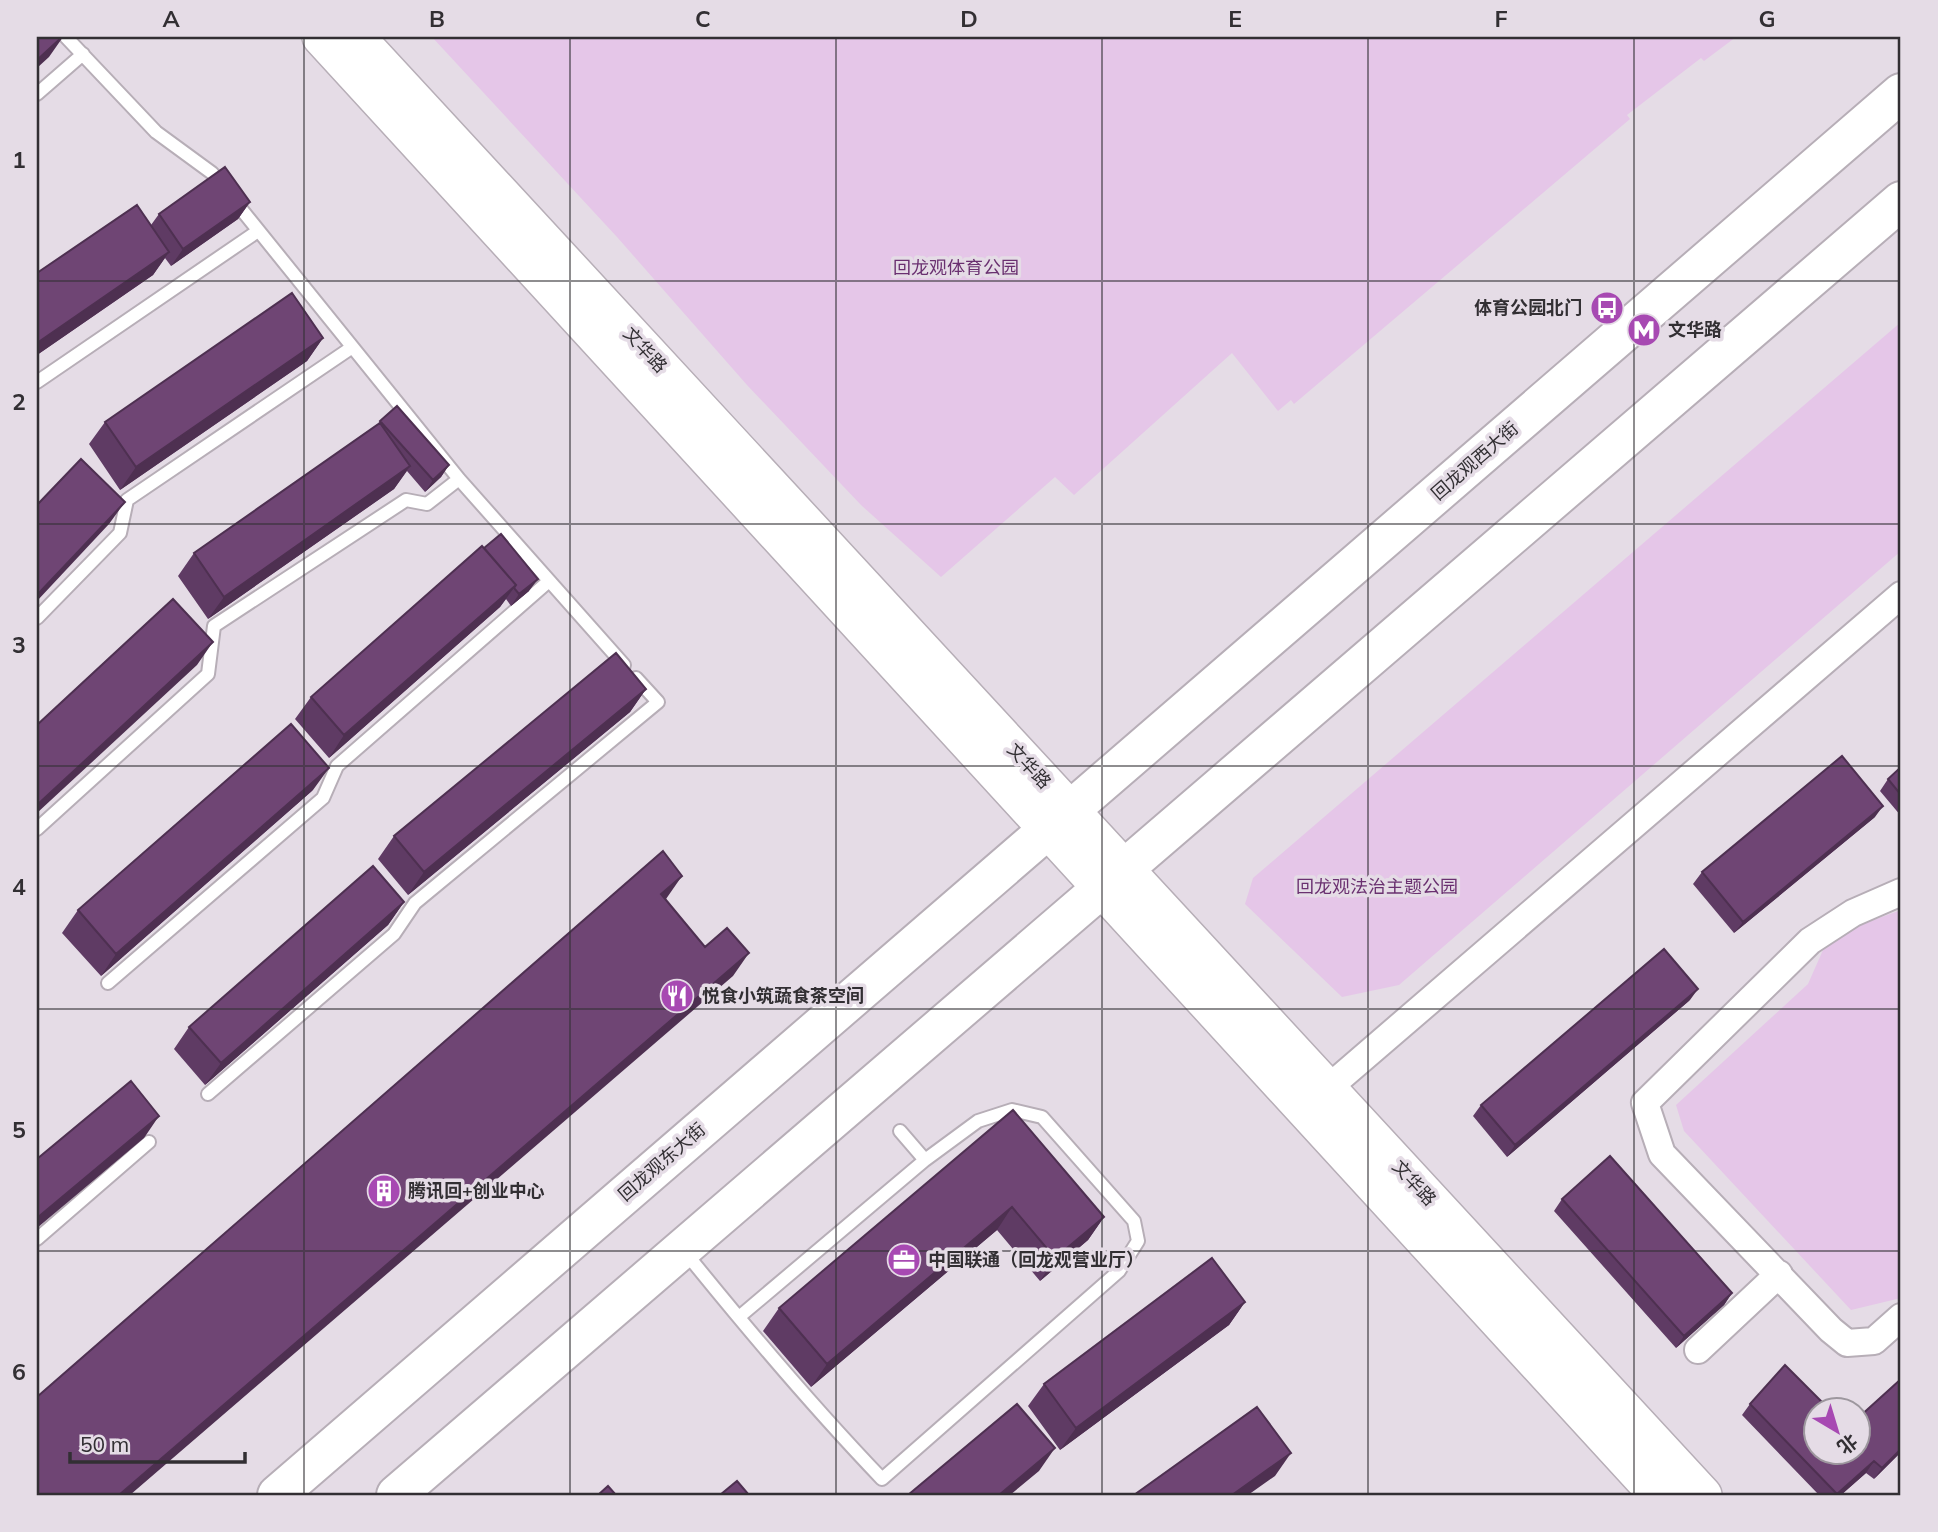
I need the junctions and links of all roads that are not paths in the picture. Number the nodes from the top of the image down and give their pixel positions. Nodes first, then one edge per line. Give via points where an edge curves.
1 (66, 37) edge
2 (321, 37) edge
3 (356, 37) edge
4 (83, 54) junction
5 (1901, 93) edge
6 (37, 94) edge
7 (1901, 201) edge
8 (258, 231) junction
9 (351, 348) junction
10 (37, 382) edge
11 (459, 479) junction
12 (549, 581) junction
13 (1901, 595) edge
14 (37, 618) edge
15 (1059, 820) junction
16 (37, 829) edge
17 (1113, 879) junction
18 (1901, 892) edge
19 (108, 983) dead end
20 (1327, 1089) junction
21 (208, 1094) dead end
22 (900, 1131) dead end
23 (149, 1142) edge
24 (925, 1160) junction
25 (37, 1239) edge
26 (682, 1249) junction
27 (1779, 1275) junction
28 (739, 1317) junction
29 (1901, 1317) edge
30 (1698, 1350) dead end
31 (276, 1495) edge
32 (396, 1495) edge
33 (1658, 1495) edge
34 (1703, 1495) edge

1 - 4 lane
2 - 15 street, 文华路
3 - 15 street, 文华路
4 - 6 lane
4 - 8 lane via 156,132 212,173
5 - 15 main road, 回龙观西大街
7 - 17 main road
8 - 9 lane
8 - 10 lane
9 - 11 lane
9 - 14 lane via 127,500 120,533
11 - 12 lane
11 - 16 lane via 428,504 406,499 214,626 208,674
12 - 19 lane via 337,766 323,798
12 - 21 lane via 658,702 415,903 394,933
13 - 20 street
15 - 17 street, 文华路
15 - 31 main road, 回龙观东大街
17 - 20 street, 文华路
17 - 26 main road
17 - 33 street, 文华路
18 - 27 street via 1853,913 1810,941 1646,1102 1661,1154
20 - 34 street, 文华路
22 - 24 lane
23 - 25 lane
24 - 28 lane
24 - 28 lane via 978,1121 1012,1110 1042,1117 1134,1221 1138,1241 1119,1271 882,1479
26 - 28 lane
26 - 32 main road
27 - 29 street via 1847,1343 1874,1341
27 - 30 street

